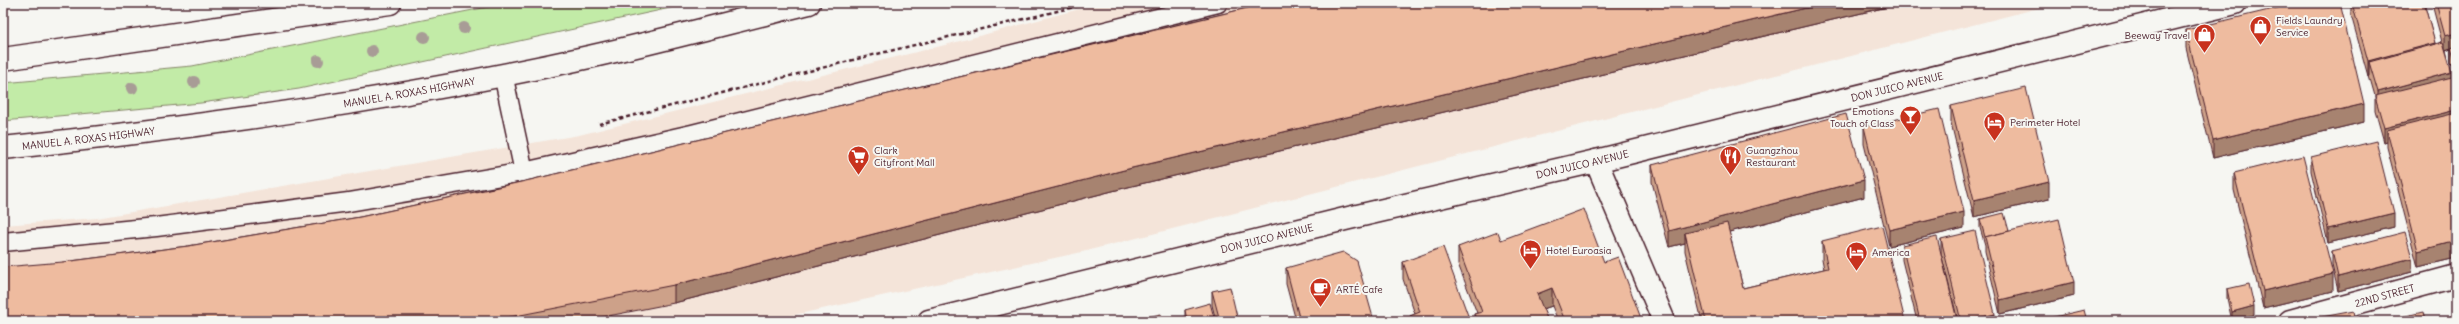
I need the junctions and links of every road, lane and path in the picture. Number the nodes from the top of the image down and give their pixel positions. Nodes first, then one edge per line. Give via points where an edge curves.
1 (390, 3) edge
2 (808, 3) edge
3 (1092, 3) edge
4 (1218, 3) edge
5 (2235, 3) edge
6 (3, 59) edge
7 (503, 74) junction
8 (595, 126) dead end
9 (3, 148) edge
10 (1596, 161) junction
11 (524, 172) junction
12 (3, 242) edge
13 (2456, 276) edge
14 (929, 321) edge
15 (1664, 321) edge
16 (2290, 321) edge

1 - 6 main road
2 - 7 main road, MANUEL A. ROXAS HIGHWAY via 589,57
3 - 8 path via 824,67
4 - 11 lane via 692,134
5 - 10 main road, DON JUICO AVENUE
7 - 9 main road, MANUEL A. ROXAS HIGHWAY via 403,94 179,129
7 - 11 lane
10 - 14 main road, DON JUICO AVENUE
10 - 15 main road
11 - 12 lane via 333,204 156,228
13 - 16 main road, 22ND STREET

